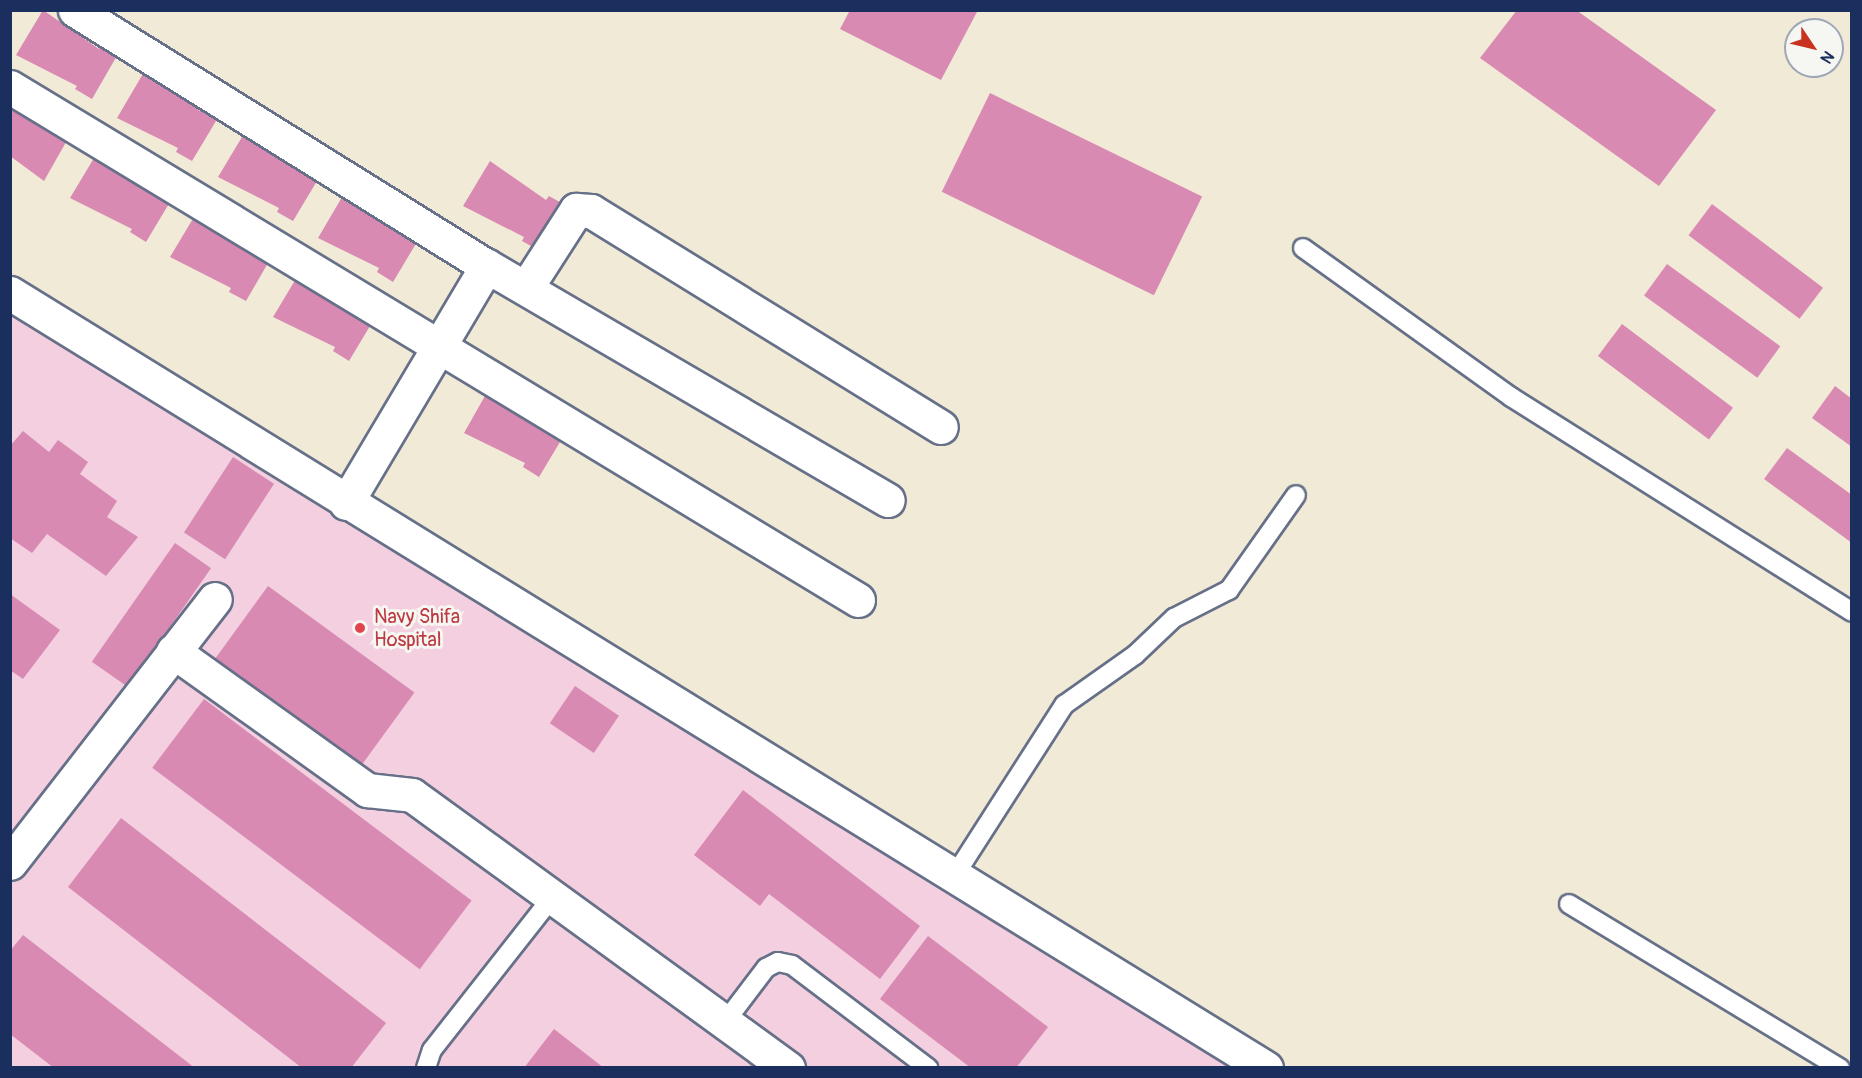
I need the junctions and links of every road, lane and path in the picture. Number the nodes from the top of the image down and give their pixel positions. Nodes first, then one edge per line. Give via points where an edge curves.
1 (75, 10) edge
2 (10, 87) edge
3 (1303, 248) dead end
4 (487, 266) junction
5 (525, 288) junction
6 (10, 293) edge
7 (443, 344) junction
8 (941, 427) dead end
9 (1296, 495) dead end
10 (888, 500) dead end
11 (346, 503) junction
12 (215, 599) dead end
13 (858, 600) dead end
14 (1851, 612) edge
15 (173, 651) junction
16 (10, 863) edge
17 (953, 878) junction
18 (554, 895) junction
19 (1569, 904) dead end
20 (725, 1022) junction
21 (426, 1068) edge
22 (788, 1068) edge
23 (928, 1068) edge
24 (1266, 1068) edge
25 (1840, 1068) edge

1 - 4 street
2 - 7 street
3 - 14 lane via 1511,397
4 - 5 street
4 - 7 street
5 - 8 street via 576,210 591,211
5 - 10 street
6 - 11 street
7 - 11 street
7 - 13 street
9 - 17 lane via 1229,590 1174,618 1135,655 1064,705
11 - 17 street
12 - 15 street
15 - 16 street
15 - 18 street via 367,790 412,795
17 - 24 street
18 - 20 street
18 - 21 lane via 432,1050
19 - 25 lane
20 - 22 street
20 - 23 lane via 766,968 778,962 792,965

